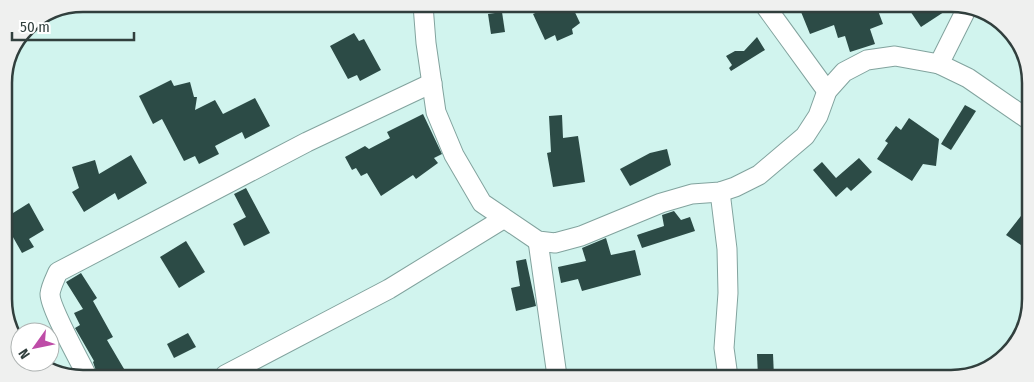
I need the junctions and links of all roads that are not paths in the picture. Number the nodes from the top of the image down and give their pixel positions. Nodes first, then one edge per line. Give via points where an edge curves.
1 (424, 13) edge
2 (770, 13) edge
3 (964, 14) edge
4 (940, 64) junction
5 (432, 83) junction
6 (827, 91) junction
7 (1022, 115) edge
8 (720, 192) junction
9 (503, 219) junction
10 (538, 242) junction
11 (556, 369) edge
12 (727, 369) edge
13 (84, 370) edge
14 (235, 370) edge

1 - 5 street
2 - 6 street
3 - 4 street
4 - 6 street via 895,56 867,60 844,72
4 - 7 street via 968,78
5 - 9 street via 436,112 454,155 482,203
5 - 13 street via 307,142 58,272 50,296
6 - 8 street via 818,116 805,136 758,175
8 - 10 street via 692,194 661,203 581,236 555,243
8 - 12 street via 727,249 724,348
9 - 10 street
9 - 14 street via 388,289
10 - 11 street

